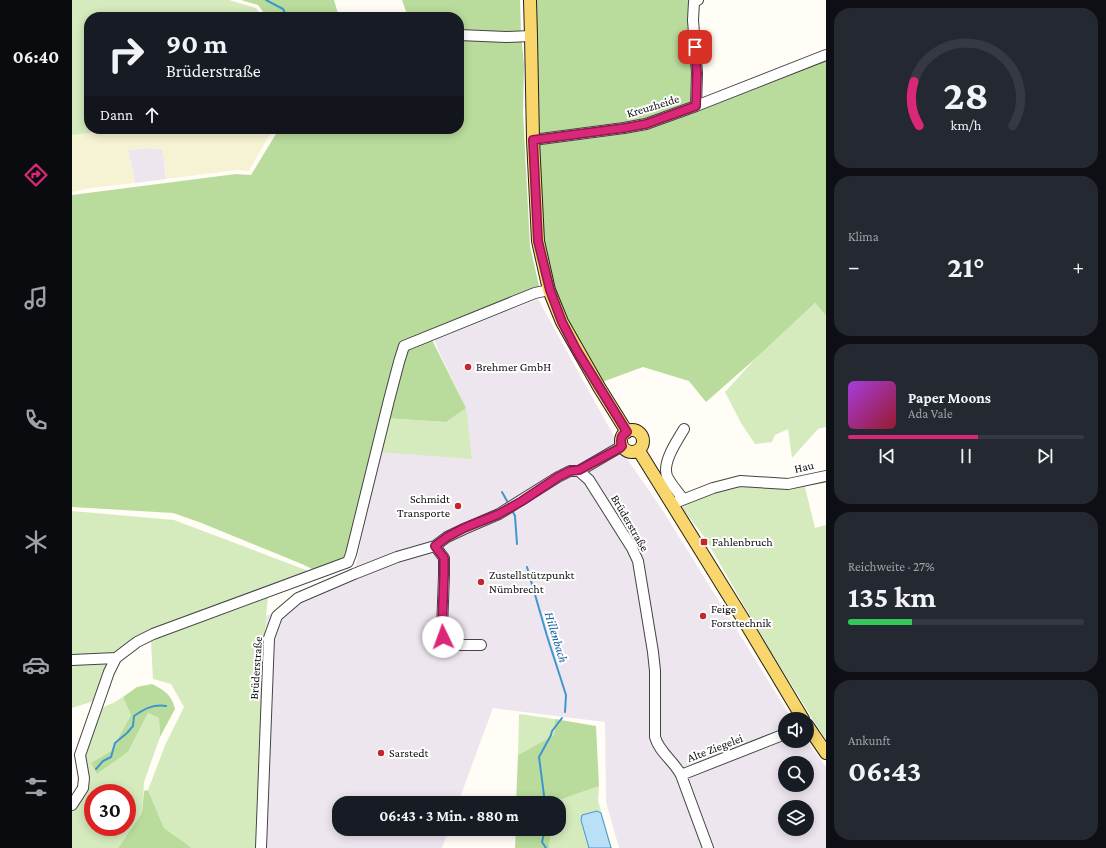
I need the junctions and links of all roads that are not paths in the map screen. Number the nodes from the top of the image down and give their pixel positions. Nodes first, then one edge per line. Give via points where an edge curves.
1 (530, 0) edge
2 (698, 0) edge
3 (464, 35) edge
4 (531, 36) junction
5 (826, 55) edge
6 (696, 106) junction
7 (533, 140) junction
8 (550, 290) junction
9 (684, 429) dead end
10 (627, 432) junction
11 (622, 446) junction
12 (638, 451) junction
13 (579, 470) junction
14 (826, 476) edge
15 (678, 502) junction
16 (435, 546) junction
17 (481, 645) dead end
18 (116, 658) junction
19 (72, 660) edge
20 (799, 712) edge
21 (814, 735) edge
22 (778, 737) edge
23 (826, 753) edge
24 (76, 754) edge
25 (681, 775) junction
26 (72, 805) edge
27 (261, 848) edge
28 (708, 848) edge

1 - 4 main road
2 - 6 street, Kreuzheide via 694,2 693,20 697,73
3 - 4 street
4 - 7 main road
5 - 6 street
6 - 7 street, Kreuzheide via 646,124
7 - 8 main road via 538,241
8 - 10 main road via 577,351
8 - 18 street via 535,293 404,346 348,562 137,642
9 - 15 street via 666,464 667,475
10 - 11 main road via 622,436
10 - 12 main road via 635,430 642,435 644,442
11 - 12 main road via 630,452
11 - 13 street
12 - 15 main road
13 - 16 street, Brüderstraße via 558,477 499,514 464,528
13 - 25 street, Brüderstraße via 590,480 638,561 654,665 655,737 664,754
14 - 15 street, Hau via 788,484 740,481 713,488
15 - 20 main road
16 - 17 street via 444,558 443,637 456,645
16 - 27 street, Brüderstraße via 397,557 298,598 277,616 269,638
18 - 19 street
18 - 24 street
21 - 23 main road
22 - 25 street, Alte Ziegelei
24 - 26 street via 84,778 83,788
25 - 28 street, Alte Ziegelei

